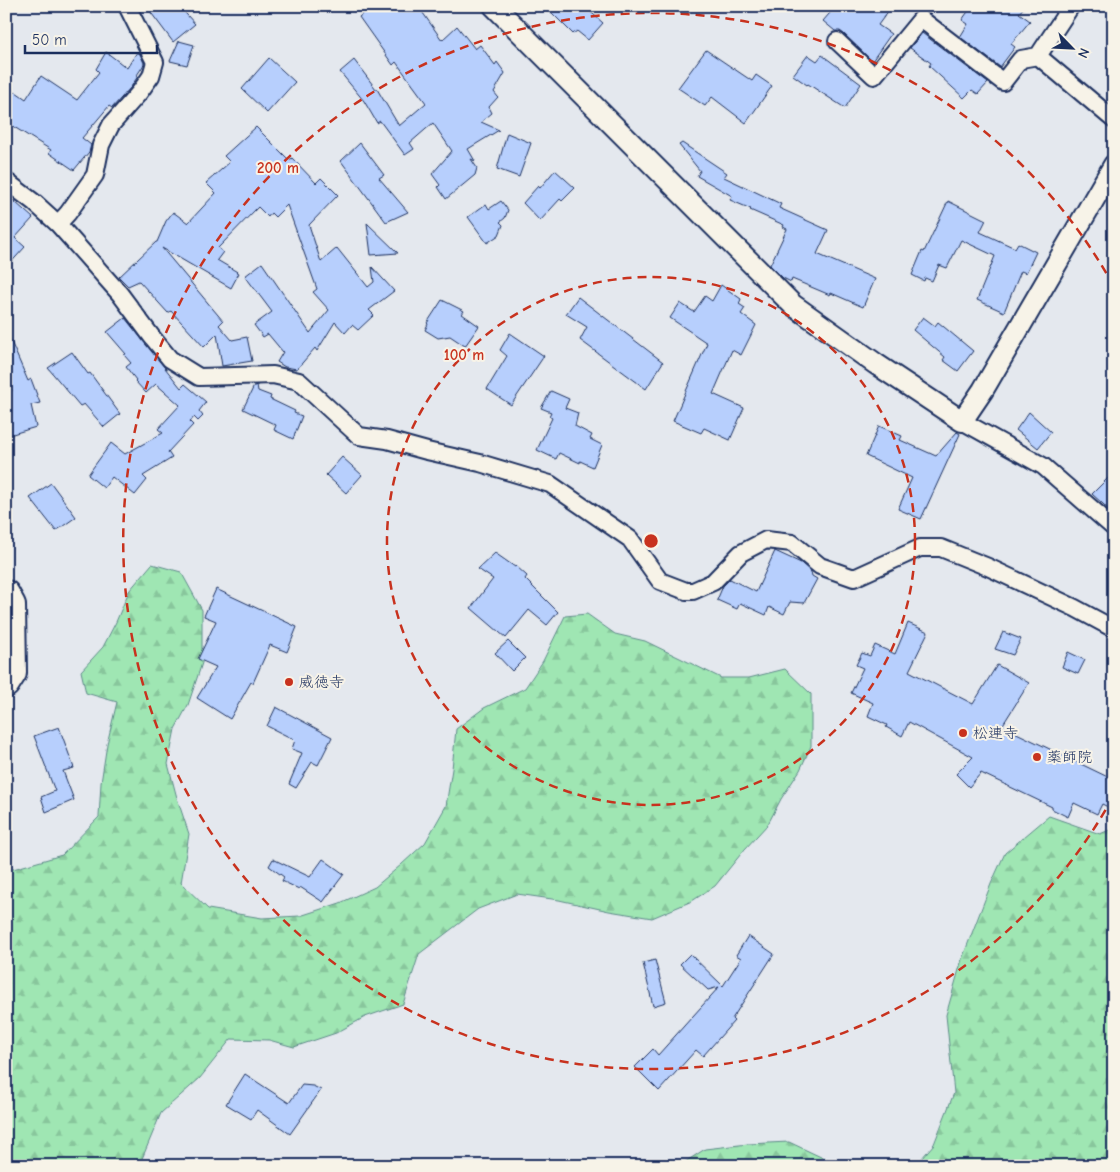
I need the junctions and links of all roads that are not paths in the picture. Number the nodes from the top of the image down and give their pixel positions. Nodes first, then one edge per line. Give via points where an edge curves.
1 (127, 6) edge
2 (494, 6) edge
3 (1071, 6) edge
4 (837, 41) dead end
5 (1038, 56) junction
6 (1114, 120) edge
7 (1114, 166) edge
8 (6, 181) edge
9 (58, 224) junction
10 (962, 421) junction
11 (1114, 528) edge
12 (6, 594) edge
13 (1114, 629) edge
14 (6, 684) edge

1 - 9 street via 155,62 151,76 111,125 101,145 95,175
2 - 10 street via 793,305
3 - 5 street
4 - 5 street via 874,76 921,19 1004,82 1021,59
5 - 6 street
7 - 10 street
8 - 9 street
9 - 13 street via 120,294 170,359 199,377 273,375 299,382 359,436 480,463 550,484 630,539 660,581 693,591 713,582 741,552 766,540 792,543 820,566 854,578 920,548 941,548
10 - 11 street via 1043,466
12 - 14 highway via 12,605 13,673

